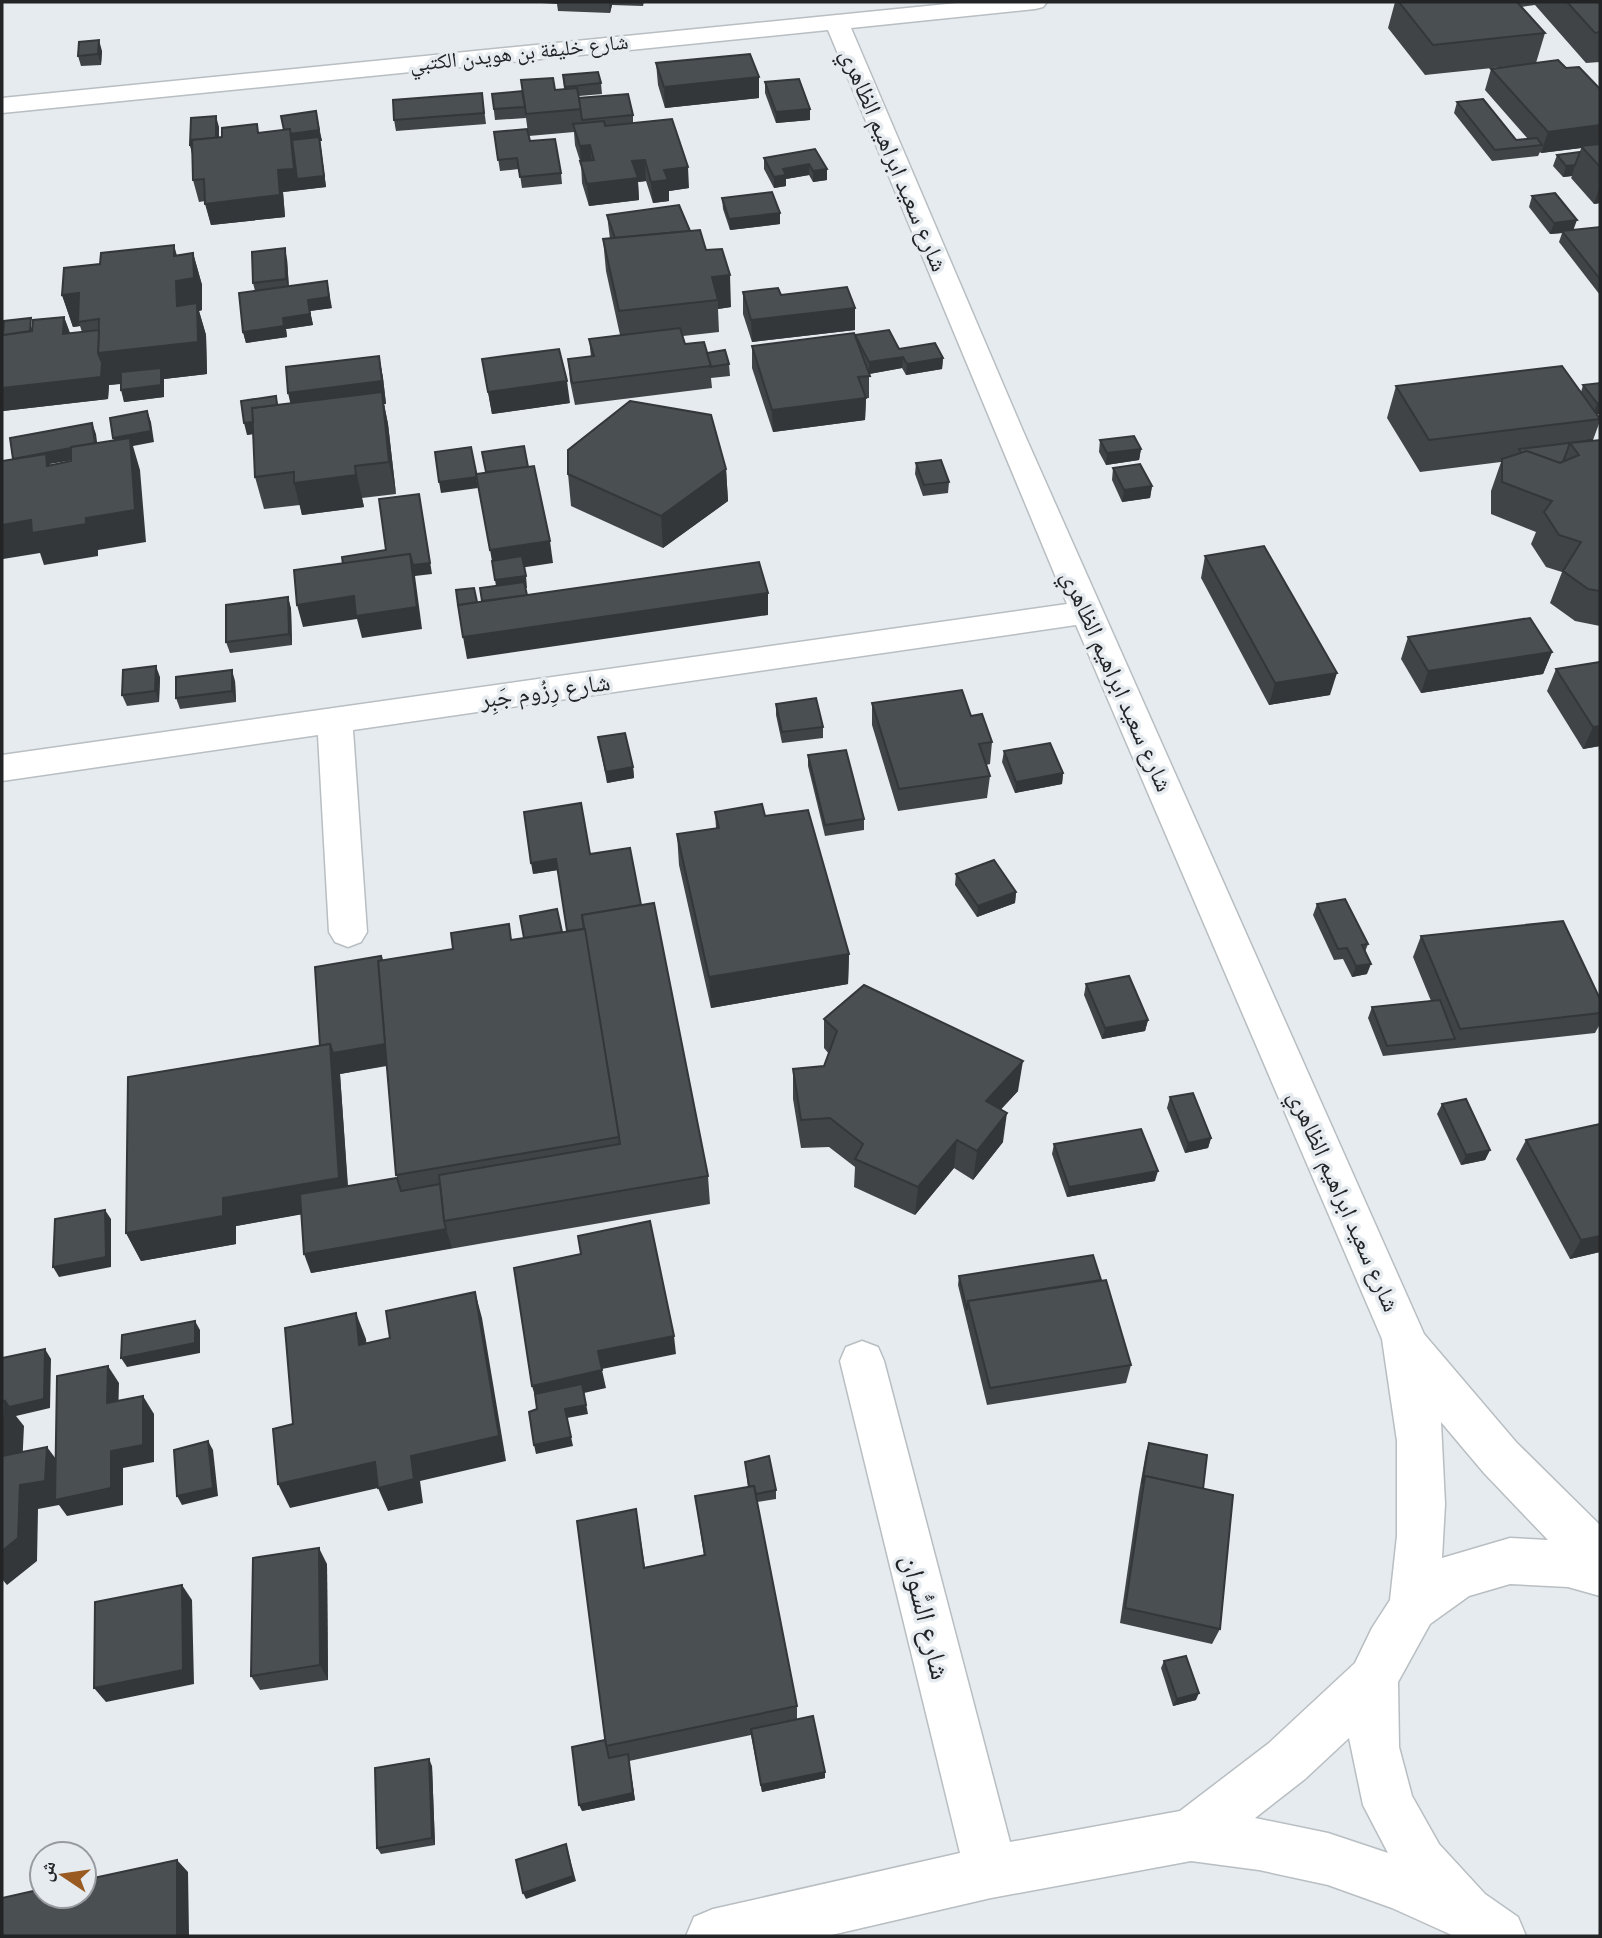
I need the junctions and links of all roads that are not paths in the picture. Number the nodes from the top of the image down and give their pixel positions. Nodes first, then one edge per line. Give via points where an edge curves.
1 (1035, 2) edge
2 (835, 21) junction
3 (2, 106) edge
4 (1087, 612) junction
5 (335, 721) junction
6 (2, 768) edge
7 (348, 932) dead end
8 (1404, 1339) junction
9 (862, 1361) dead end
10 (1600, 1556) edge
11 (1600, 1573) edge
12 (1413, 1606) junction
13 (1373, 1681) junction
14 (1191, 1835) junction
15 (991, 1872) junction
16 (1483, 1924) edge
17 (713, 1936) edge

1 - 2 street, شارع خليفة بن هويدن الكتبي
2 - 3 street, شارع خليفة بن هويدن الكتبي
2 - 4 street, شارع سعيد ابراهيم الظاهري
4 - 5 street, شارع رِزُوم جَبِر
4 - 8 street, شارع سعيد ابراهيم الظاهري
5 - 6 street, شارع رِزُوم جَبِر
5 - 7 street
8 - 10 street, شارع سعيد ابراهيم الظاهري via 1503,1462
8 - 12 street, شارع سعيد ابراهيم الظاهري via 1424,1469 1422,1538
9 - 15 street, شارع السُّوان
11 - 12 street via 1568,1564 1510,1561 1457,1576
12 - 13 street
13 - 14 street via 1287,1761
13 - 16 street via 1374,1747 1389,1805 1421,1862
14 - 15 street
14 - 16 street via 1328,1859 1397,1883
15 - 17 street

